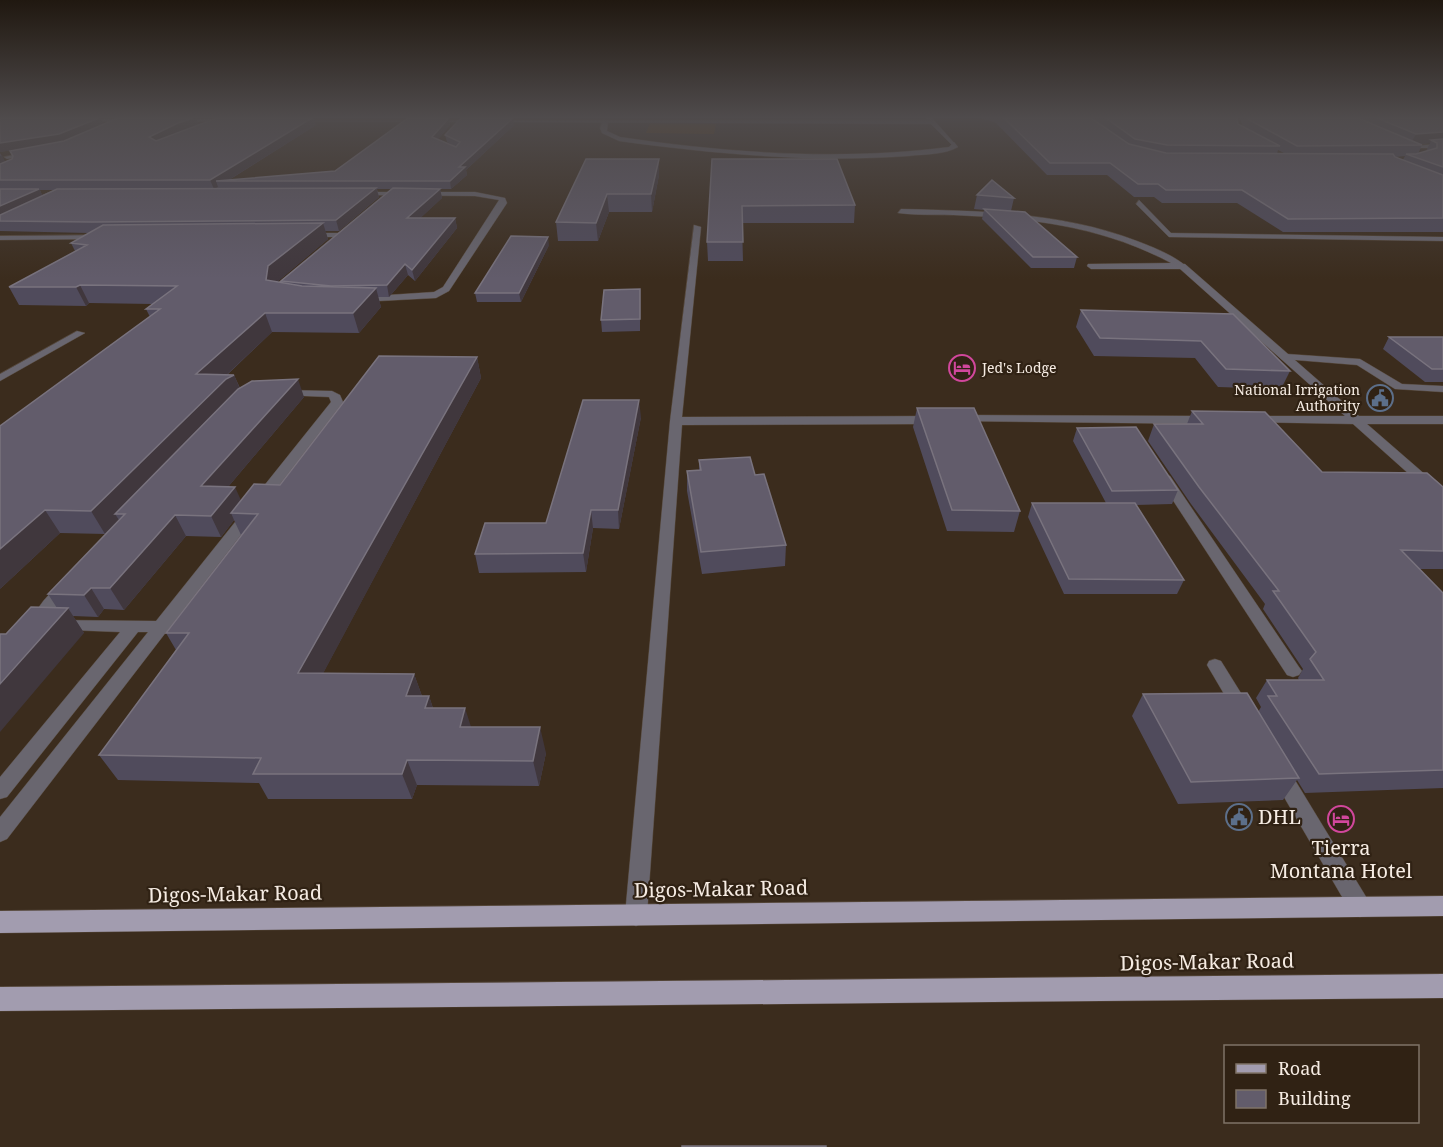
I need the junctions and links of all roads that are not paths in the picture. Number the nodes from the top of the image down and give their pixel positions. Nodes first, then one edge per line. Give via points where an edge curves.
1 (345, 193) edge
2 (392, 193) junction
3 (384, 200) edge
4 (1139, 202) edge
5 (901, 211) dead end
6 (351, 228) edge
7 (697, 228) dead end
8 (342, 235) junction
9 (1169, 235) junction
10 (295, 236) edge
11 (106, 237) edge
12 (0, 238) edge
13 (1443, 239) edge
14 (334, 242) edge
15 (1167, 257) junction
16 (1091, 267) dead end
17 (1182, 267) junction
18 (347, 300) edge
19 (80, 333) dead end
20 (1287, 357) junction
21 (0, 378) edge
22 (1443, 389) edge
23 (269, 393) edge
24 (1218, 420) edge
25 (1241, 420) edge
26 (1355, 420) junction
27 (1443, 420) edge
28 (676, 421) junction
29 (1158, 468) edge
30 (1443, 497) edge
31 (75, 577) edge
32 (133, 627) junction
33 (162, 627) junction
34 (1215, 665) dead end
35 (1293, 671) dead end
36 (1251, 725) edge
37 (1269, 756) edge
38 (0, 791) edge
39 (0, 833) edge
40 (1443, 906) edge
41 (1360, 907) junction
42 (636, 915) junction
43 (0, 922) edge
44 (1443, 986) edge
45 (0, 999) edge

1 - 2 street
2 - 3 street
2 - 18 street via 494,195 504,203 446,289 436,295 404,299
4 - 9 street
5 - 15 street via 973,213 1069,224 1113,234
6 - 8 street
7 - 28 street
8 - 10 street
8 - 14 street
9 - 13 street
9 - 15 street via 1173,247
11 - 12 street
15 - 17 street
16 - 17 street
17 - 20 street
19 - 21 street
20 - 22 street via 1360,362 1399,387
20 - 26 street
23 - 33 street via 332,394 337,402
24 - 28 street via 1130,425
25 - 26 street
26 - 27 street
26 - 30 street
28 - 42 street
29 - 35 street
31 - 32 street via 40,620 47,625
32 - 33 street
32 - 38 street
33 - 39 street
34 - 36 street
37 - 41 street
40 - 41 main road, Digos-Makar Road
41 - 42 main road, Digos-Makar Road
42 - 43 main road, Digos-Makar Road
44 - 45 main road, Digos-Makar Road

